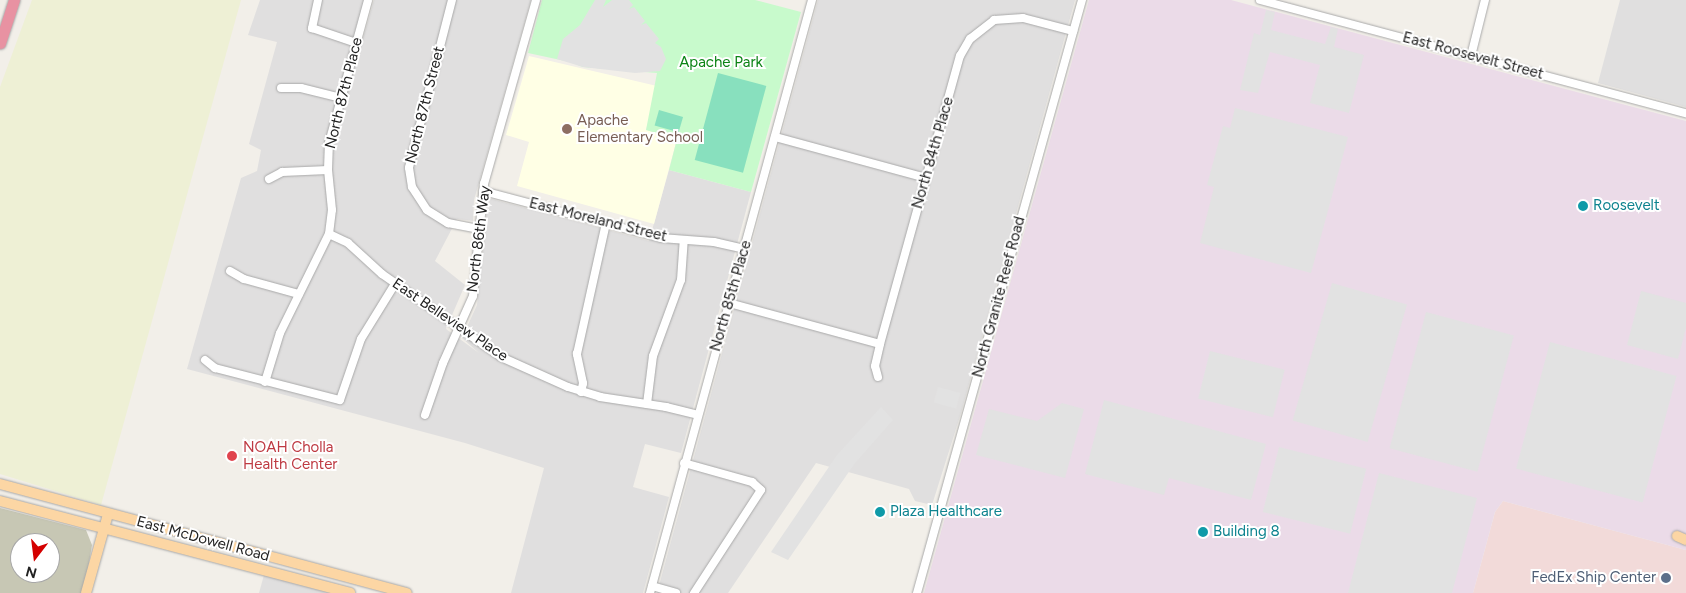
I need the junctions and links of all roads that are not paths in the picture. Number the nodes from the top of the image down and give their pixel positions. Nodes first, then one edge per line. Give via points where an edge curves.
1 (14, 0) edge
2 (318, 0) edge
3 (368, 0) edge
4 (452, 0) edge
5 (536, 0) edge
6 (812, 0) edge
7 (1082, 0) edge
8 (1260, 0) edge
9 (1485, 0) edge
10 (1073, 31) junction
11 (0, 43) edge
12 (356, 43) junction
13 (1470, 56) junction
14 (281, 88) dead end
15 (341, 98) junction
16 (1686, 113) edge
17 (775, 136) junction
18 (328, 170) junction
19 (926, 178) junction
20 (270, 179) dead end
21 (483, 190) junction
22 (606, 223) junction
23 (479, 229) junction
24 (329, 234) junction
25 (684, 241) junction
26 (744, 249) junction
27 (230, 271) dead end
28 (395, 284) junction
29 (299, 294) junction
30 (729, 303) junction
31 (459, 330) junction
32 (880, 344) junction
33 (205, 360) dead end
34 (878, 377) dead end
35 (266, 382) junction
36 (581, 392) junction
37 (647, 404) junction
38 (426, 415) dead end
39 (698, 415) junction
40 (684, 463) junction
41 (0, 484) edge
42 (0, 502) edge
43 (108, 514) junction
44 (104, 528) junction
45 (278, 559) junction
46 (274, 573) junction
47 (651, 590) edge
48 (86, 593) edge
49 (350, 593) edge
50 (407, 593) edge
51 (676, 593) edge
52 (694, 593) edge
53 (917, 593) edge

1 - 11 highway
2 - 12 street via 312,28
3 - 12 street, North 87th Place
4 - 23 street, North 87th Street via 409,168 412,187 427,210 448,223
5 - 21 street, North 86th Way
6 - 17 street, North 85th Place
7 - 10 street, North Granite Reef Road
8 - 13 street, East Roosevelt Street
9 - 13 street
10 - 19 street, North 84th Place via 1008,17 994,20 970,38 960,56
10 - 53 street, North Granite Reef Road
12 - 15 street, North 87th Place
13 - 16 street, East Roosevelt Street
14 - 15 street via 301,88
15 - 18 street, North 87th Place via 329,143
17 - 19 street
17 - 26 street, North 85th Place
18 - 20 street via 282,172
18 - 24 street, North 87th Place via 332,210
19 - 32 street, North 84th Place
21 - 22 street, East Moreland Street
21 - 23 street, North 86th Way
22 - 25 street, East Moreland Street
22 - 36 street via 577,354 583,383
23 - 31 street, North 86th Way via 473,296
24 - 28 street, East Belleview Place via 348,243
24 - 29 street, North 87th Place
25 - 26 street, East Moreland Street via 714,242
25 - 37 street via 680,280 653,356
26 - 30 street, North 85th Place
27 - 29 street via 244,279
28 - 31 street, East Belleview Place
28 - 35 street via 361,340 340,400
29 - 35 street, North 87th Place via 276,342
30 - 32 street
30 - 39 street, North 85th Place
31 - 36 street, East Belleview Place via 501,357
31 - 38 street, North 86th Way
32 - 34 street, North 84th Place via 875,366
33 - 35 street via 215,368
36 - 37 street, East Belleview Place
37 - 39 street, East Belleview Place
39 - 40 street, North 85th Place
40 - 47 street, North 85th Place
40 - 52 street via 759,486 760,495
41 - 43 main road, East McDowell Road
42 - 44 main road, East McDowell Road
43 - 44 main road
43 - 45 main road, East McDowell Road
44 - 46 main road, East McDowell Road
44 - 48 main road
45 - 46 main road
45 - 50 main road, East McDowell Road
46 - 49 main road, East McDowell Road
47 - 51 street

